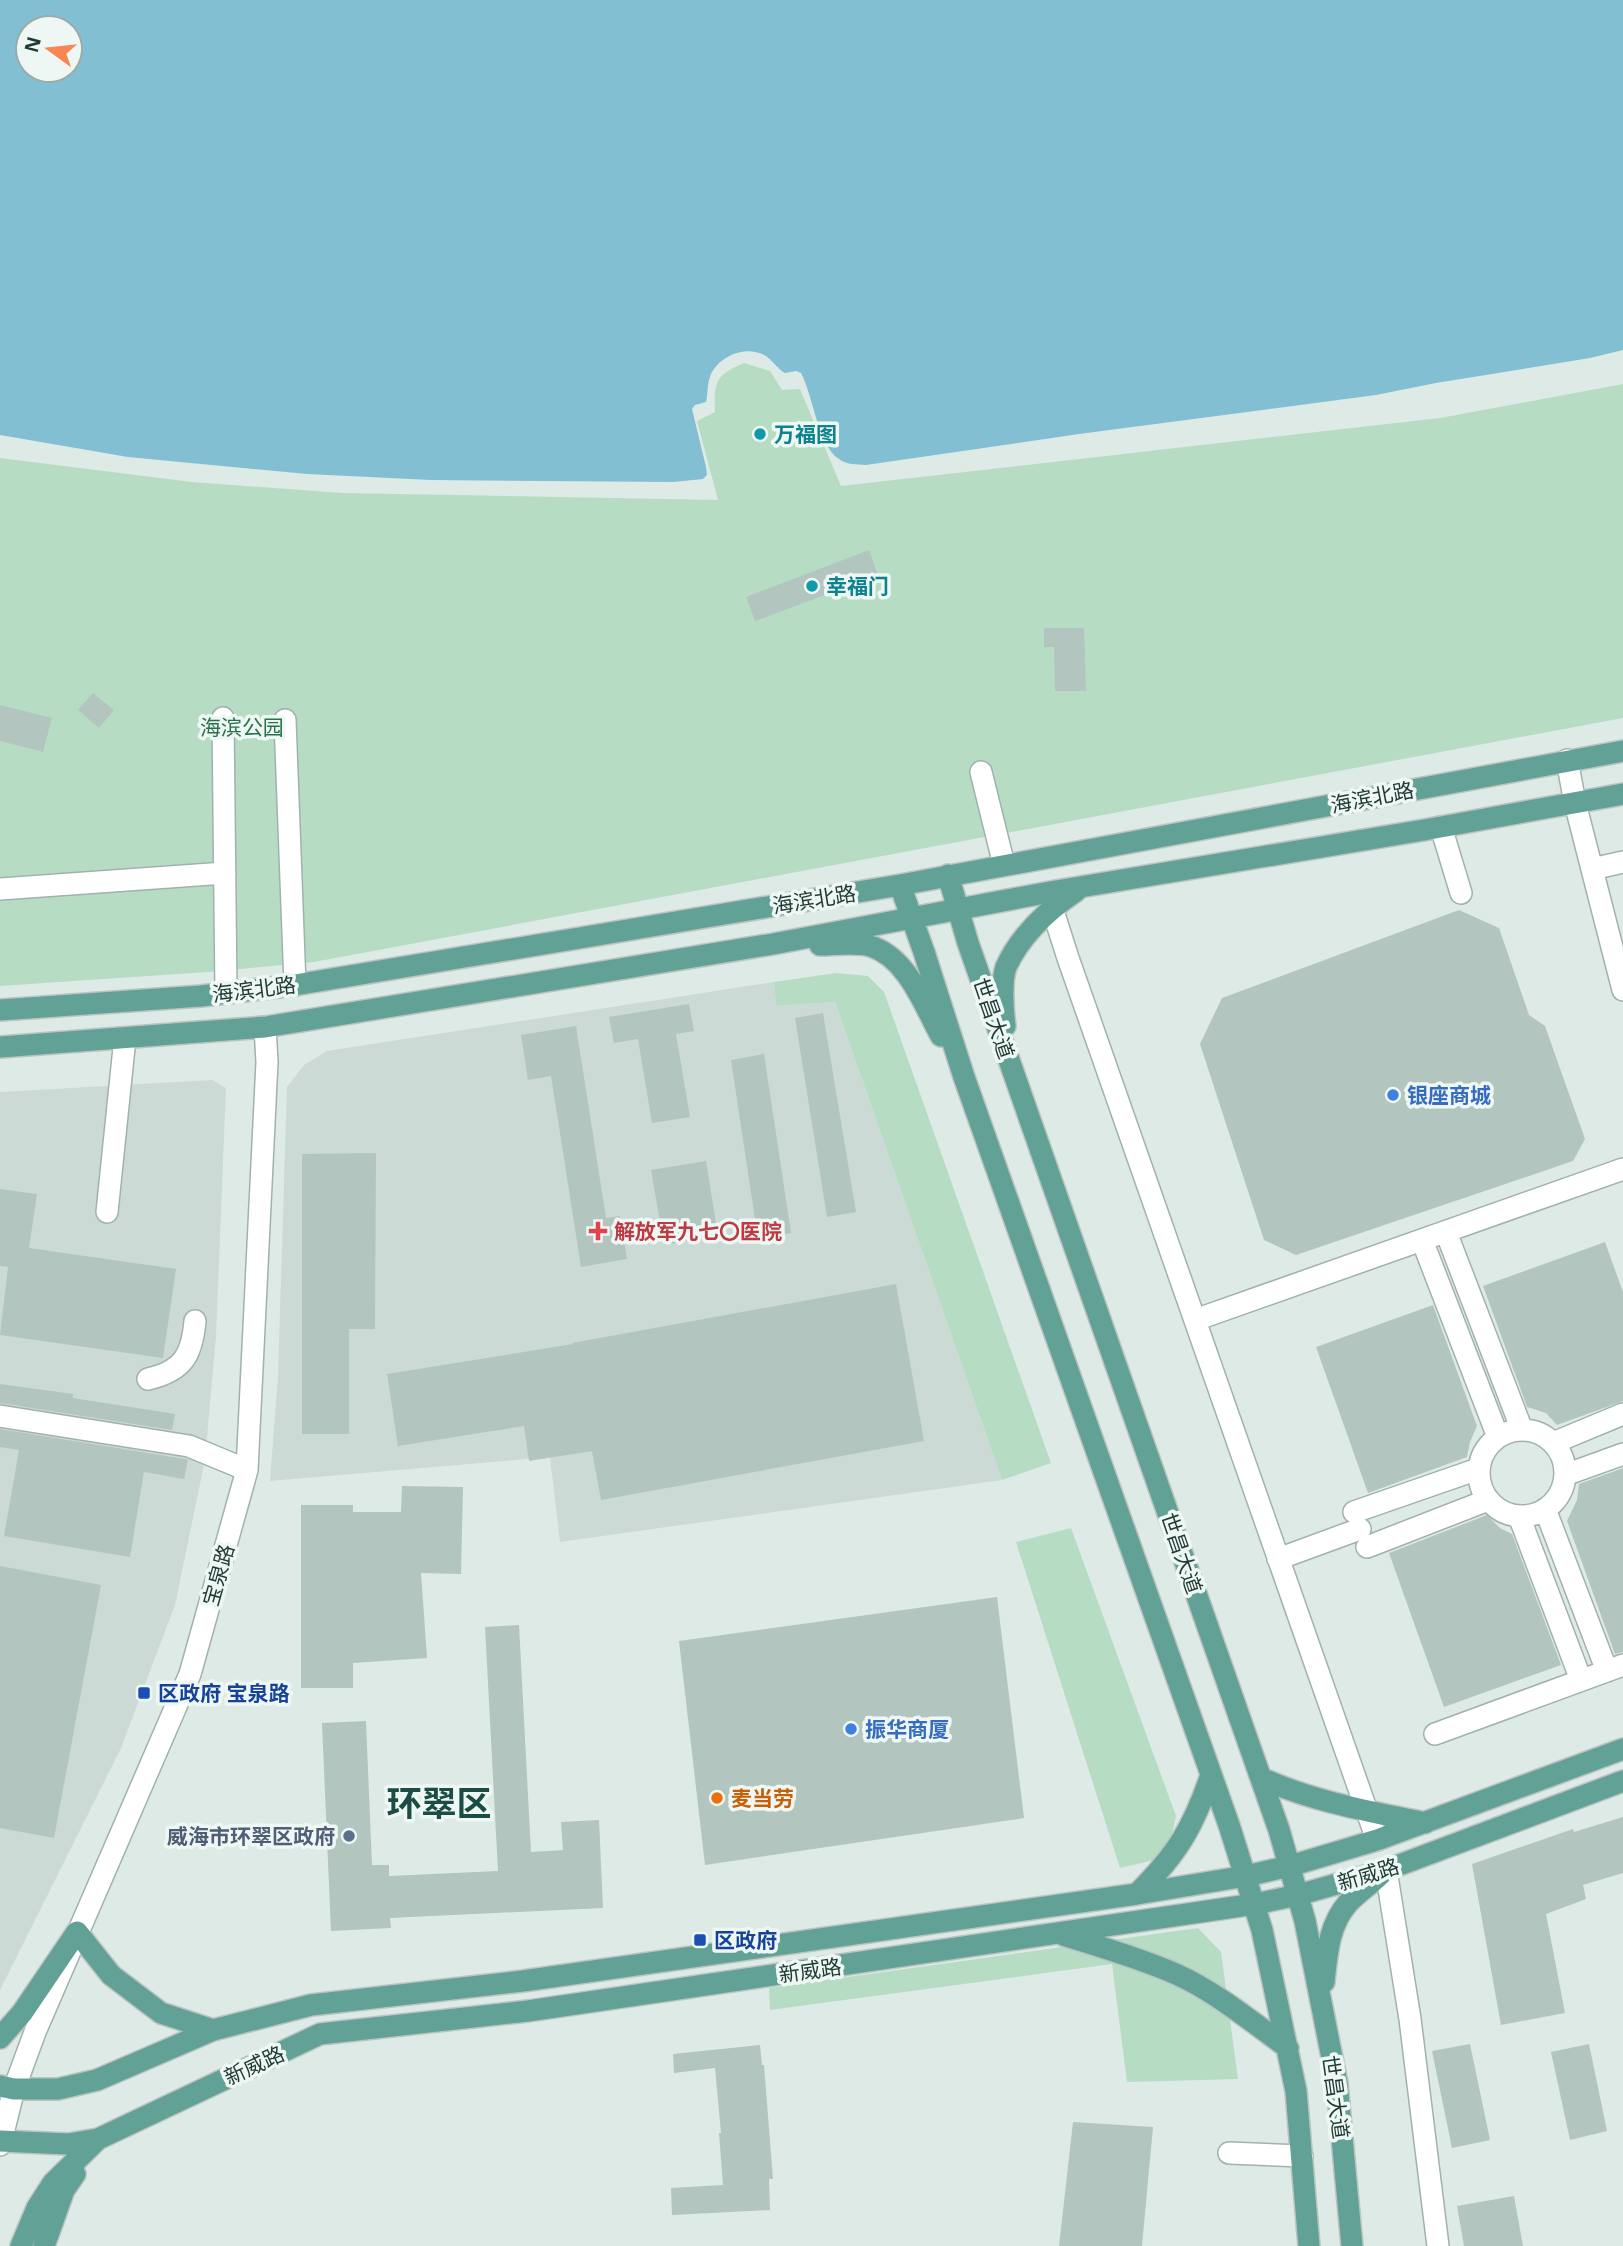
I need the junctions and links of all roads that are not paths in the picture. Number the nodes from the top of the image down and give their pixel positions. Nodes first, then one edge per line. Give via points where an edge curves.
1 (223, 718) dead end
2 (285, 720) dead end
3 (1623, 751) edge
4 (1567, 760) junction
5 (981, 772) dead end
6 (1623, 794) edge
7 (1575, 803) junction
8 (1441, 827) junction
9 (1623, 862) edge
10 (1004, 865) junction
11 (1592, 869) junction
12 (225, 873) junction
13 (948, 875) junction
14 (900, 885) junction
15 (0, 889) edge
16 (1461, 893) dead end
17 (1051, 900) junction
18 (958, 909) junction
19 (912, 919) junction
20 (773, 944) junction
21 (295, 985) junction
22 (1623, 990) edge
23 (226, 993) junction
24 (0, 1010) edge
25 (265, 1027) junction
26 (125, 1038) junction
27 (0, 1047) edge
28 (1014, 1073) junction
29 (964, 1077) junction
30 (1623, 1170) edge
31 (107, 1212) dead end
32 (1446, 1232) junction
33 (1422, 1240) junction
34 (1195, 1320) junction
35 (194, 1321) dead end
36 (148, 1379) dead end
37 (1623, 1414) edge
38 (0, 1416) edge
39 (1522, 1430) junction
40 (1498, 1437) junction
41 (1553, 1443) junction
42 (1623, 1454) edge
43 (1478, 1469) junction
44 (247, 1470) junction
45 (1565, 1475) junction
46 (1489, 1500) junction
47 (1545, 1509) junction
48 (1519, 1516) junction
49 (1360, 1530) junction
50 (1278, 1559) junction
51 (1615, 1668) edge
52 (1581, 1680) junction
53 (1435, 1734) dead end
54 (1623, 1749) edge
55 (1211, 1775) junction
56 (1261, 1778) junction
57 (1623, 1781) edge
58 (1367, 1811) junction
59 (1425, 1823) junction
60 (1377, 1840) junction
61 (1290, 1866) junction
62 (1386, 1870) junction
63 (1246, 1876) junction
64 (1137, 1894) junction
65 (1298, 1895) junction
66 (1255, 1904) junction
67 (77, 1932) junction
68 (1058, 1933) junction
69 (497, 1983) junction
70 (1322, 2009) junction
71 (502, 2014) junction
72 (213, 2030) junction
73 (0, 2038) edge
74 (1288, 2048) junction
75 (7, 2088) edge
76 (98, 2140) junction
77 (0, 2143) edge
78 (1228, 2153) dead end
79 (1302, 2156) junction
80 (21, 2246) edge
81 (44, 2246) edge
82 (1309, 2246) edge
83 (1352, 2246) edge
84 (1438, 2246) edge

1 - 12 street
2 - 21 street
3 - 4 main road, 海滨北路
4 - 7 street
4 - 10 main road, 海滨北路
5 - 10 street
6 - 7 main road, 海滨北路
7 - 8 main road, 海滨北路
7 - 11 street
8 - 16 street
8 - 17 main road, 海滨北路 via 1082,887
9 - 11 street
10 - 13 main road, 海滨北路
11 - 22 street
12 - 15 street
12 - 23 street
13 - 14 main road, 海滨北路
13 - 18 main road, 世昌大道
14 - 19 main road, 世昌大道
14 - 21 main road, 海滨北路
17 - 18 main road, 海滨北路
17 - 28 main road via 1005,969 1003,1011
17 - 34 street
18 - 19 main road, 海滨北路
18 - 28 main road, 世昌大道
19 - 20 main road, 海滨北路
19 - 29 main road, 世昌大道
20 - 25 main road, 海滨北路
20 - 29 main road via 869,946 891,957 911,980
21 - 23 main road, 海滨北路
23 - 24 main road, 海滨北路
25 - 26 main road, 海滨北路
25 - 44 street, 宝泉路
26 - 27 main road, 海滨北路
26 - 31 street
28 - 56 main road, 世昌大道
29 - 55 main road, 世昌大道
30 - 32 street
32 - 33 street
32 - 39 street
33 - 34 street
33 - 40 street
34 - 50 street
35 - 36 street via 193,1342 183,1363
37 - 41 street
38 - 44 street via 189,1446
39 - 40 street
39 - 41 street via 1533,1430
40 - 43 street via 1482,1454
41 - 45 street via 1564,1461
42 - 45 street
43 - 46 street via 1479,1483
43 - 49 street
44 - 67 street, 宝泉路 via 190,1674
45 - 47 street via 1556,1500
46 - 48 street via 1506,1514
46 - 49 street
47 - 48 street
47 - 51 street
48 - 52 street
49 - 50 street
50 - 58 street
51 - 52 street
52 - 53 street
54 - 59 main road, 新威路
55 - 63 main road, 世昌大道
55 - 64 main road via 1184,1838
56 - 58 main road via 1308,1797
56 - 61 main road, 世昌大道
57 - 62 main road, 新威路
58 - 59 main road
58 - 60 street
59 - 60 main road, 新威路
60 - 61 main road, 新威路
61 - 63 main road, 新威路
61 - 65 main road, 世昌大道
62 - 65 main road, 新威路
62 - 70 main road via 1348,1902 1339,1916 1330,1936
62 - 84 street
63 - 64 main road, 新威路
63 - 66 main road, 世昌大道
64 - 69 main road, 新威路
65 - 66 main road, 新威路
65 - 70 main road, 世昌大道
66 - 68 main road, 新威路
66 - 74 main road, 世昌大道
67 - 72 main road via 111,1975 161,2013
67 - 73 main road
67 - 75 street, 宝泉路
68 - 71 main road, 新威路
68 - 74 main road via 1176,1974
69 - 71 street
69 - 72 main road, 新威路 via 311,2005
70 - 83 main road, 世昌大道 via 1337,2083
71 - 76 main road, 新威路 via 320,2034
72 - 75 main road, 新威路 via 97,2080 58,2089
74 - 79 main road, 世昌大道
75 - 77 street, 宝泉路
76 - 77 main road, 新威路
76 - 80 main road via 53,2183
76 - 81 main road via 64,2190
78 - 79 street
79 - 82 main road, 世昌大道

